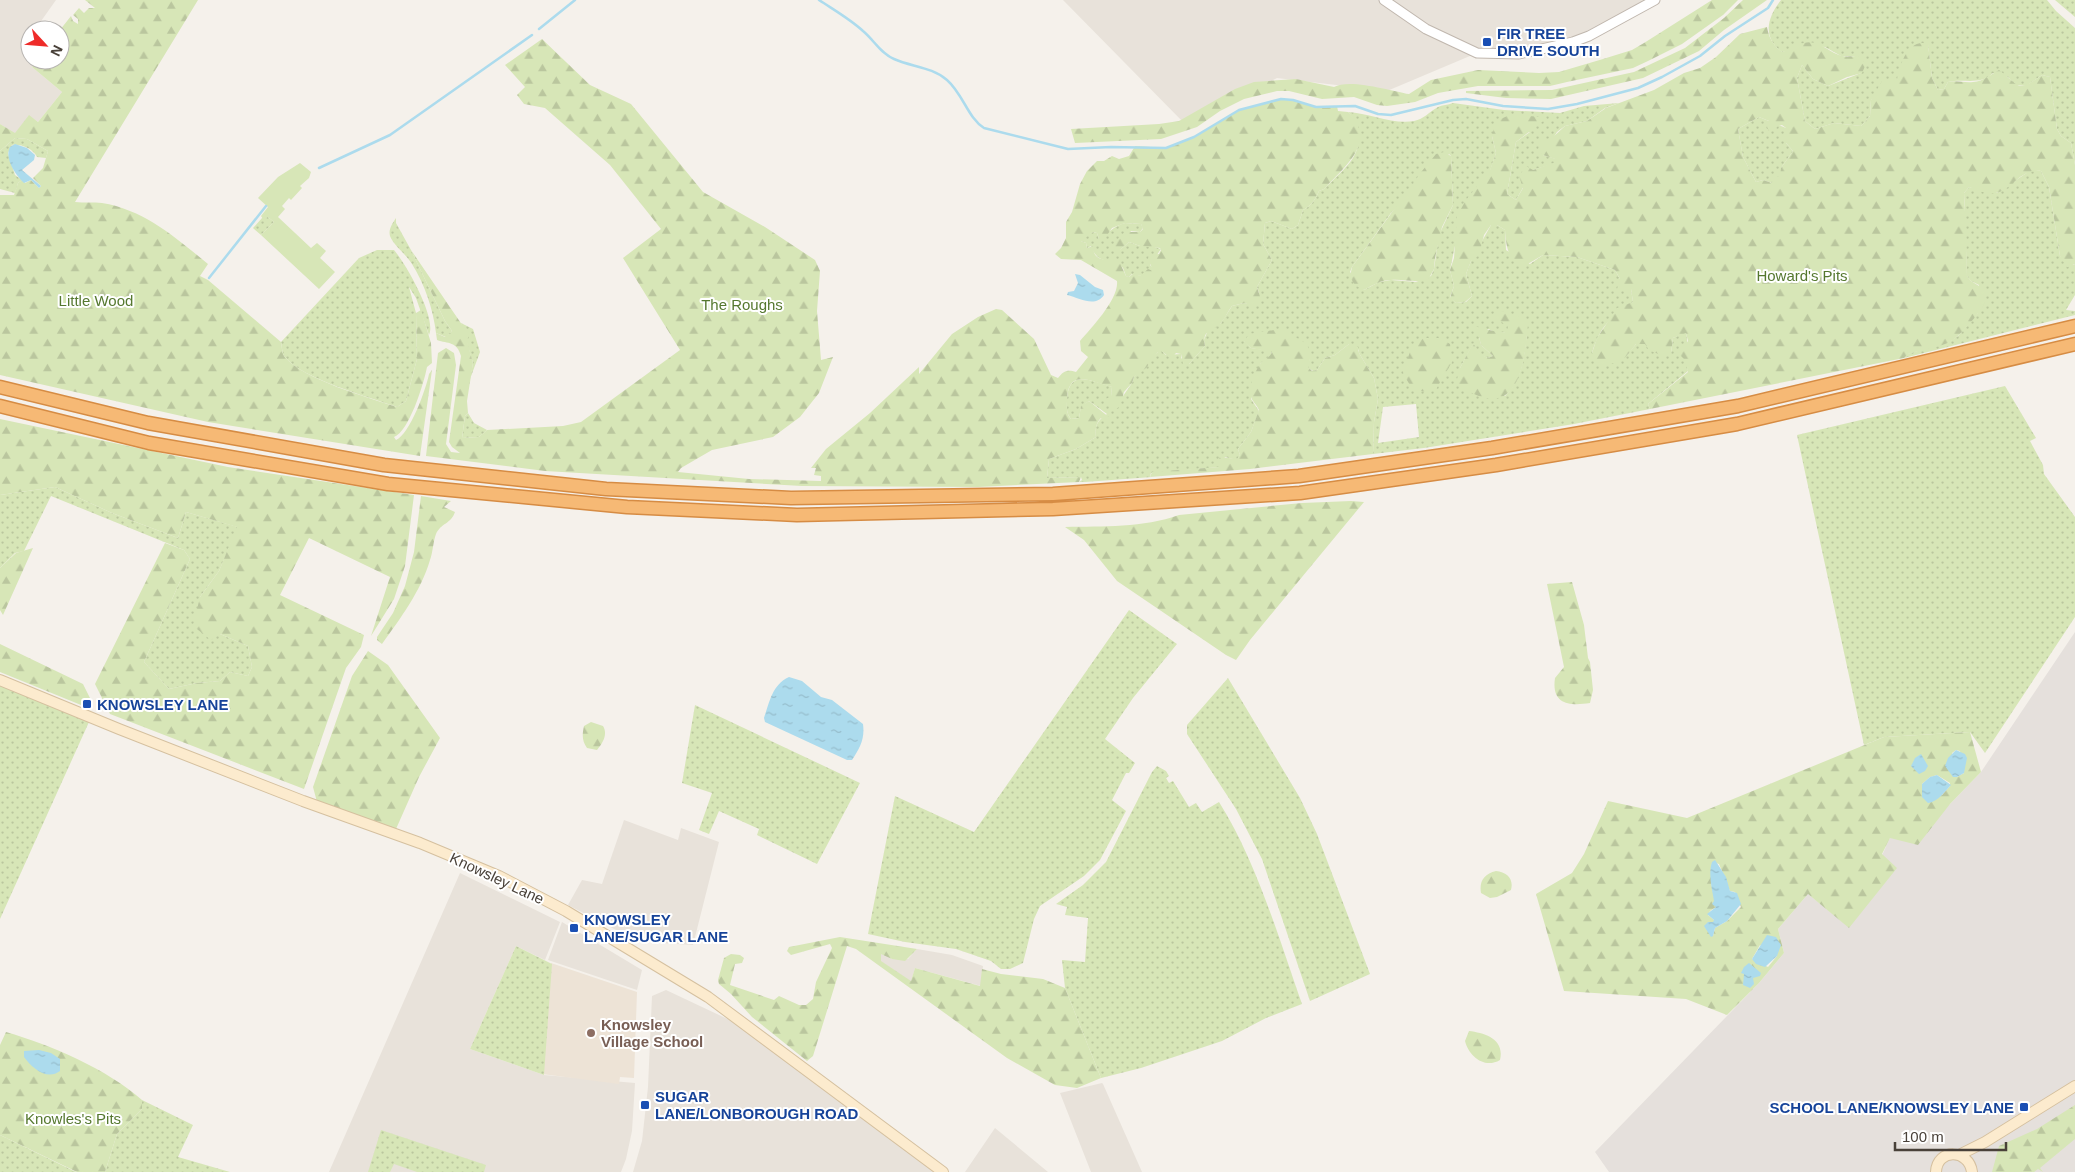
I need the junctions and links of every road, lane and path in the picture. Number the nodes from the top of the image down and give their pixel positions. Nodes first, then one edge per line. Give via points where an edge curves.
1 (1384, 0) edge
2 (1655, 0) edge
3 (2075, 326) edge
4 (2075, 344) edge
5 (0, 387) edge
6 (0, 406) edge
7 (0, 680) edge
8 (2075, 1086) edge
9 (1985, 1142) junction
10 (1959, 1155) junction
11 (1972, 1169) edge
12 (1934, 1171) edge
13 (943, 1172) edge

1 - 2 street via 1426,29 1477,53 1520,54 1589,36
3 - 5 highway via 1738,406 1492,448 1299,476 1053,494 791,498 606,489 384,465 148,423
4 - 6 highway via 1737,424 1496,465 1300,494 1053,509 796,515 627,506 388,484 149,443
7 - 13 main road, Knowsley Lane via 303,801 420,843 499,876 557,906 708,997
8 - 9 main road
9 - 10 main road
9 - 11 main road
10 - 11 main road via 1967,1159
10 - 12 main road via 1946,1155

